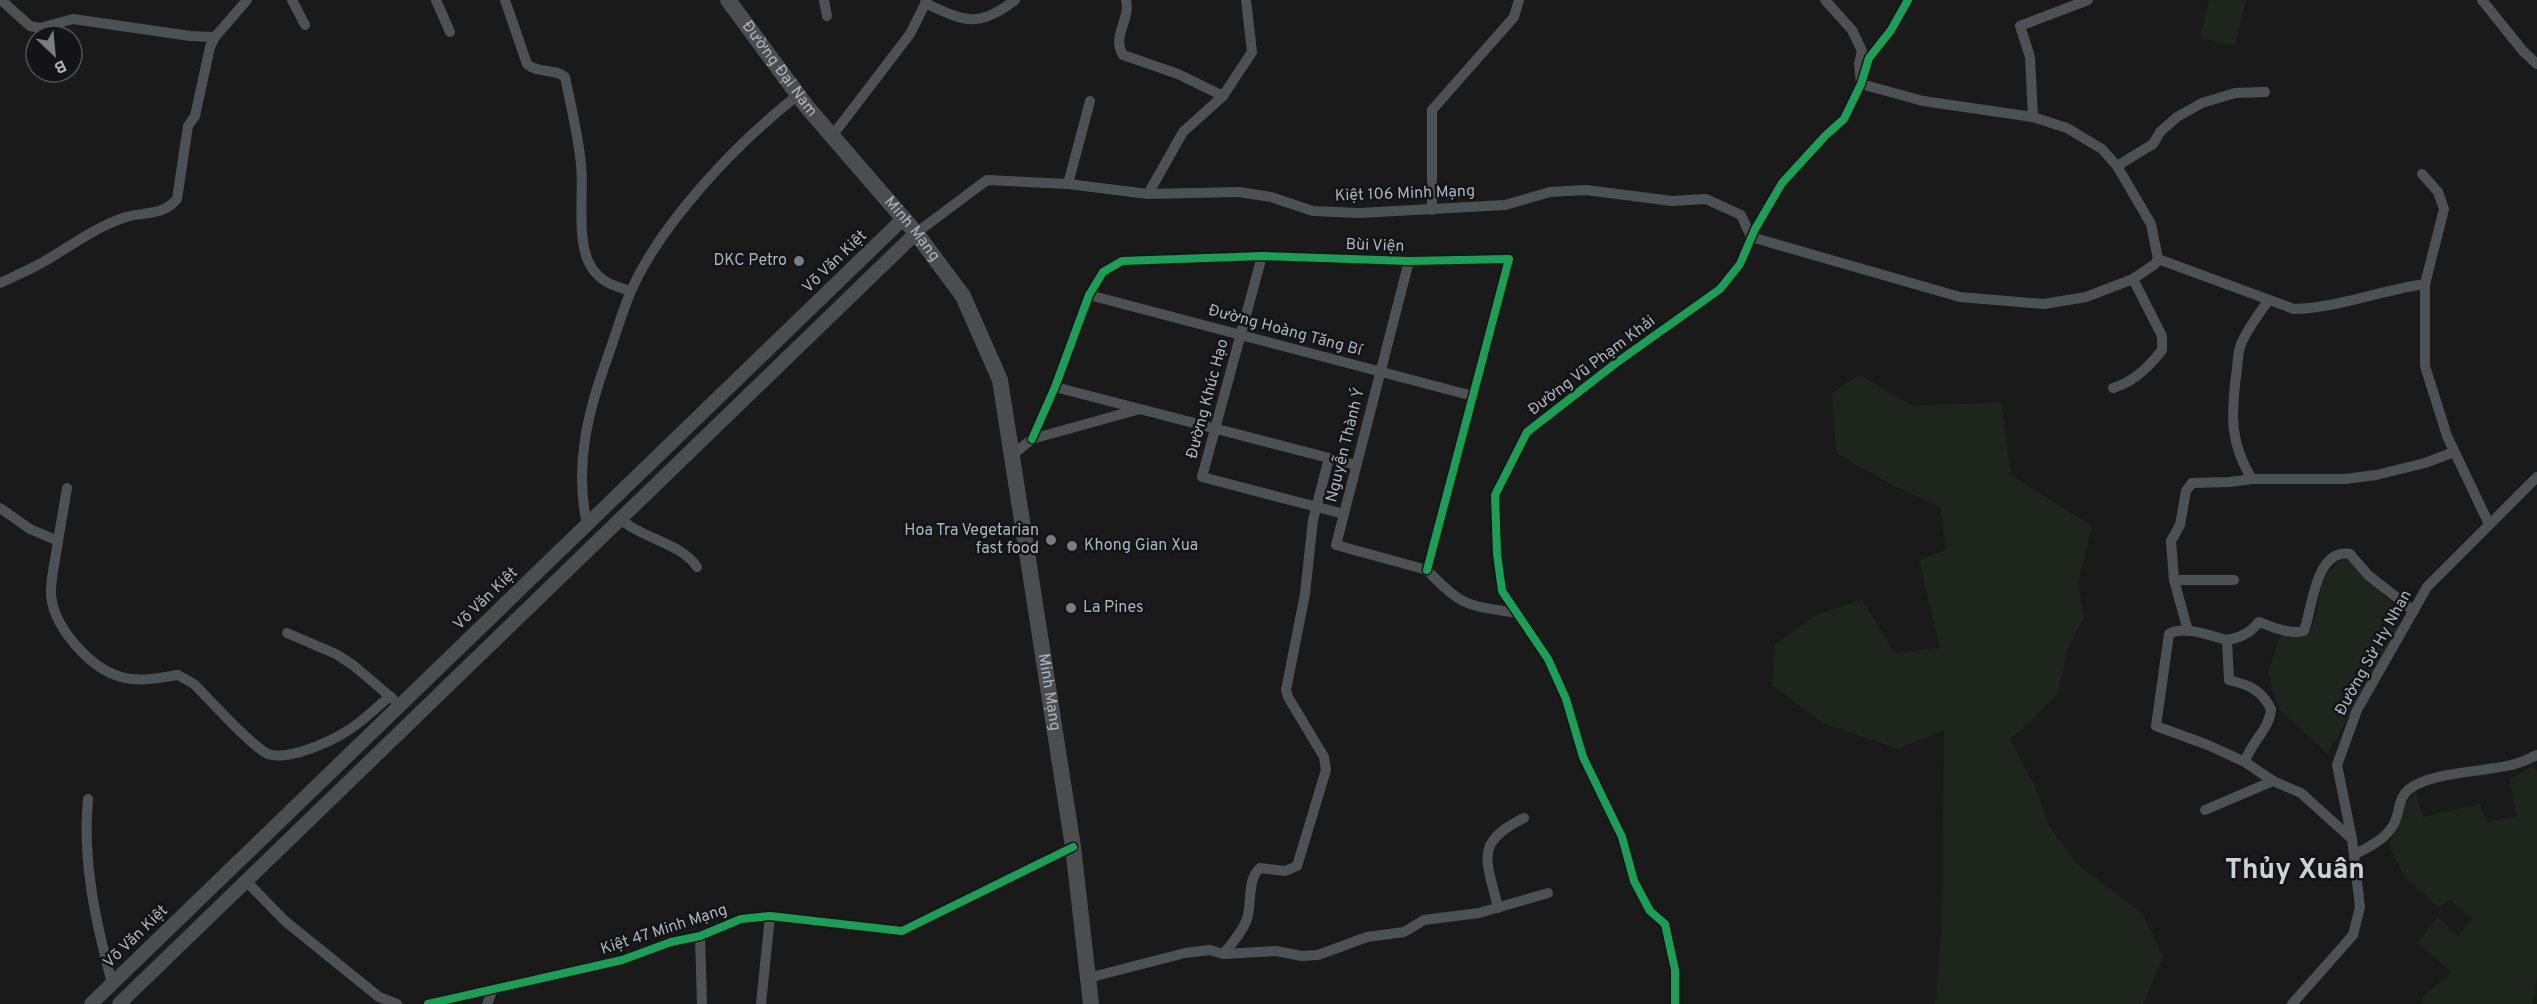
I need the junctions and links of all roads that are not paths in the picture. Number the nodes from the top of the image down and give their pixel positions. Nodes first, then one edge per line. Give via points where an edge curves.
1 (1, 0) edge
2 (247, 0) edge
3 (292, 0) edge
4 (436, 0) edge
5 (506, 0) edge
6 (728, 0) edge
7 (824, 0) edge
8 (1015, 0) edge
9 (1126, 0) edge
10 (1246, 0) edge
11 (1519, 0) edge
12 (1825, 0) edge
13 (1908, 0) edge
14 (2088, 0) edge
15 (2482, 0) edge
16 (926, 2) edge
17 (827, 16) dead end
18 (305, 25) dead end
19 (450, 32) dead end
20 (215, 37) junction
21 (2537, 64) edge
22 (1861, 84) junction
23 (2265, 92) dead end
24 (798, 95) junction
25 (1223, 96) junction
26 (1090, 101) dead end
27 (2033, 117) junction
28 (832, 136) junction
29 (2117, 166) junction
30 (2422, 174) dead end
31 (1068, 184) junction
32 (1148, 194) junction
33 (1431, 210) junction
34 (904, 218) junction
35 (916, 233) junction
36 (1751, 237) junction
37 (1263, 256) junction
38 (2158, 259) junction
39 (1409, 261) junction
40 (2133, 279) junction
41 (0, 283) edge
42 (2425, 284) junction
43 (632, 291) junction
44 (1089, 295) junction
45 (2268, 301) junction
46 (1241, 335) junction
47 (1381, 372) junction
48 (1055, 387) junction
49 (2113, 388) dead end
50 (1473, 396) junction
51 (1140, 409) junction
52 (1215, 429) junction
53 (1032, 439) junction
54 (671, 444) junction
55 (2454, 452) junction
56 (1011, 456) junction
57 (684, 457) junction
58 (1329, 458) junction
59 (1356, 465) junction
60 (2537, 477) edge
61 (2252, 479) junction
62 (67, 488) dead end
63 (1317, 507) junction
64 (0, 508) edge
65 (1344, 514) junction
66 (620, 519) junction
67 (587, 524) junction
68 (2489, 524) junction
69 (58, 541) junction
70 (697, 567) dead end
71 (1427, 570) junction
72 (2174, 580) junction
73 (2234, 580) dead end
74 (2414, 611) junction
75 (1517, 613) junction
76 (2188, 632) junction
77 (288, 633) dead end
78 (2228, 640) junction
79 (395, 700) junction
80 (2536, 755) edge
81 (2245, 762) junction
82 (2273, 781) junction
83 (88, 799) dead end
84 (301, 801) junction
85 (2205, 810) dead end
86 (314, 815) junction
87 (1524, 818) dead end
88 (2352, 839) junction
89 (1073, 847) junction
90 (2354, 855) junction
91 (246, 881) junction
92 (1548, 893) dead end
93 (1498, 908) junction
94 (770, 916) junction
95 (700, 936) junction
96 (1223, 954) junction
97 (1088, 978) junction
98 (112, 983) junction
99 (493, 989) junction
100 (91, 1004) edge
101 (119, 1004) edge
102 (397, 1004) edge
103 (428, 1004) edge
104 (487, 1004) edge
105 (702, 1004) edge
106 (761, 1004) edge
107 (1091, 1004) edge
108 (1675, 1004) edge
109 (2292, 1004) edge

1 - 20 street via 30,26 73,19
2 - 20 street
3 - 18 street
4 - 19 street
5 - 43 street via 531,68 565,78 582,167 583,232 588,259 603,281
6 - 24 highway, Đường Đại Nam
7 - 17 street
8 - 16 street via 992,15 975,19 960,19
9 - 25 street via 1129,9 1118,39 1123,55 1178,74
10 - 25 street via 1252,52
11 - 33 street via 1514,17 1432,110
12 - 22 street via 1852,30 1862,51
13 - 22 street, Đường Vũ Phạm Khải via 1869,58
14 - 27 street via 2020,26 2030,57
15 - 21 street
16 - 28 street via 910,34
20 - 41 street via 195,116 188,126 177,199 170,207 154,213 121,219
22 - 27 street via 1923,101
22 - 36 street, Đường Vũ Phạm Khải via 1844,119 1782,183
23 - 29 street via 2235,93 2202,104 2177,117 2153,144
24 - 28 highway, Đường Đại Nam
24 - 43 street via 744,141 699,190 660,242
25 - 32 street via 1182,132
26 - 31 street
27 - 29 street via 2075,133 2102,149
28 - 34 highway, Minh Mạng
29 - 38 street via 2151,224
30 - 42 street via 2438,192 2444,208
31 - 32 street, Kiệt 106 Minh Mạng
31 - 35 street, Kiệt 106 Minh Mạng via 987,180
32 - 33 street, Kiệt 106 Minh Mạng via 1239,192 1312,211
33 - 36 street, Kiệt 106 Minh Mạng via 1505,205 1550,192 1586,190 1672,201 1706,199 1741,215
34 - 35 highway, Minh Mạng
34 - 54 main road, Võ Văn Kiệt
35 - 56 highway, Minh Mạng via 963,296 980,332 1000,380
35 - 57 main road
36 - 40 street via 1960,297 2044,304 2086,297
36 - 75 street, Đường Vũ Phạm Khải via 1740,264 1720,289 1527,432 1495,495 1502,591
37 - 39 street, Bùi Viện
37 - 44 street, Bùi Viện via 1122,261 1103,272
37 - 46 street, Đường Khúc Hạo
38 - 40 street
38 - 45 street
39 - 47 street, Nguyễn Thành Ý
39 - 50 street, Bùi Viện via 1509,259
40 - 49 street via 2162,336 2162,350 2128,384
42 - 45 street via 2312,309 2294,309
42 - 55 street via 2425,366
43 - 67 street via 586,425 581,481
44 - 46 street, Đường Hoàng Tăng Bí
44 - 48 street, Bùi Viện
45 - 61 street via 2240,347 2233,405 2235,442
46 - 47 street, Đường Hoàng Tăng Bí
46 - 52 street, Đường Khúc Hạo
47 - 50 street, Đường Hoàng Tăng Bí
47 - 59 street, Nguyễn Thành Ý
48 - 51 street
48 - 53 street, Bùi Viện
50 - 71 street, Bùi Viện
51 - 52 street
51 - 53 street
52 - 58 street
52 - 63 street, Đường Khúc Hạo via 1202,477
53 - 56 street
54 - 57 main road
54 - 67 main road, Võ Văn Kiệt
55 - 61 street via 2376,475
55 - 68 street
56 - 89 highway, Minh Mạng
57 - 66 main road
58 - 59 street
58 - 63 street
59 - 65 street, Nguyễn Thành Ý
60 - 68 street, Đường Sử Hy Nhan
61 - 72 street via 2189,486 2180,525 2171,541
62 - 69 street
63 - 65 street, Đường Khúc Hạo
63 - 96 street via 1286,690 1324,757 1326,770 1297,866 1285,871 1256,871 1247,918
64 - 69 street via 30,529
65 - 71 street, Nguyễn Thành Ý via 1336,545
66 - 70 street via 687,555
66 - 86 main road
67 - 79 main road, Võ Văn Kiệt
68 - 74 street, Đường Sử Hy Nhan via 2427,587
69 - 79 street via 53,603 66,634 88,657 117,676 184,677 270,754 290,754 325,742
71 - 75 street via 1451,595 1466,604
72 - 73 street
72 - 76 street
74 - 78 street via 2345,553 2325,567 2315,586 2304,631 2259,622 2243,636
74 - 88 street, Đường Sử Hy Nhan via 2357,710 2337,760
75 - 108 street, Đường Vũ Phạm Khải via 1548,659 1566,699 1583,757 1622,837 1641,896 1665,924 1675,970
76 - 78 street
76 - 81 street via 2169,634 2156,726
77 - 79 street via 353,665
78 - 81 street via 2229,680 2253,687 2271,709 2268,722
79 - 84 main road, Võ Văn Kiệt
80 - 90 street via 2513,765 2421,783 2407,791 2400,801 2397,818 2388,833
81 - 82 street
82 - 85 street
82 - 88 street via 2301,793
83 - 98 street via 92,903
84 - 86 main road
84 - 98 main road, Võ Văn Kiệt
86 - 91 main road
87 - 93 street via 1501,830 1489,848
88 - 90 street, Đường Sử Hy Nhan
89 - 94 street, Kiệt 47 Minh Mạng via 902,931
89 - 97 highway, Minh Mạng
90 - 109 street, Đường Sử Hy Nhan via 2360,907 2353,935
91 - 101 main road
91 - 102 street via 285,921 379,997
92 - 93 street
93 - 96 street via 1424,920 1404,932 1367,937 1318,955 1276,951
94 - 95 street, Kiệt 47 Minh Mạng via 741,919
94 - 106 street
95 - 99 street, Kiệt 47 Minh Mạng via 584,970
95 - 105 street
96 - 97 street via 1196,951
97 - 107 highway, Minh Mạng
98 - 100 main road, Võ Văn Kiệt
99 - 103 street, Kiệt 47 Minh Mạng
99 - 104 street

